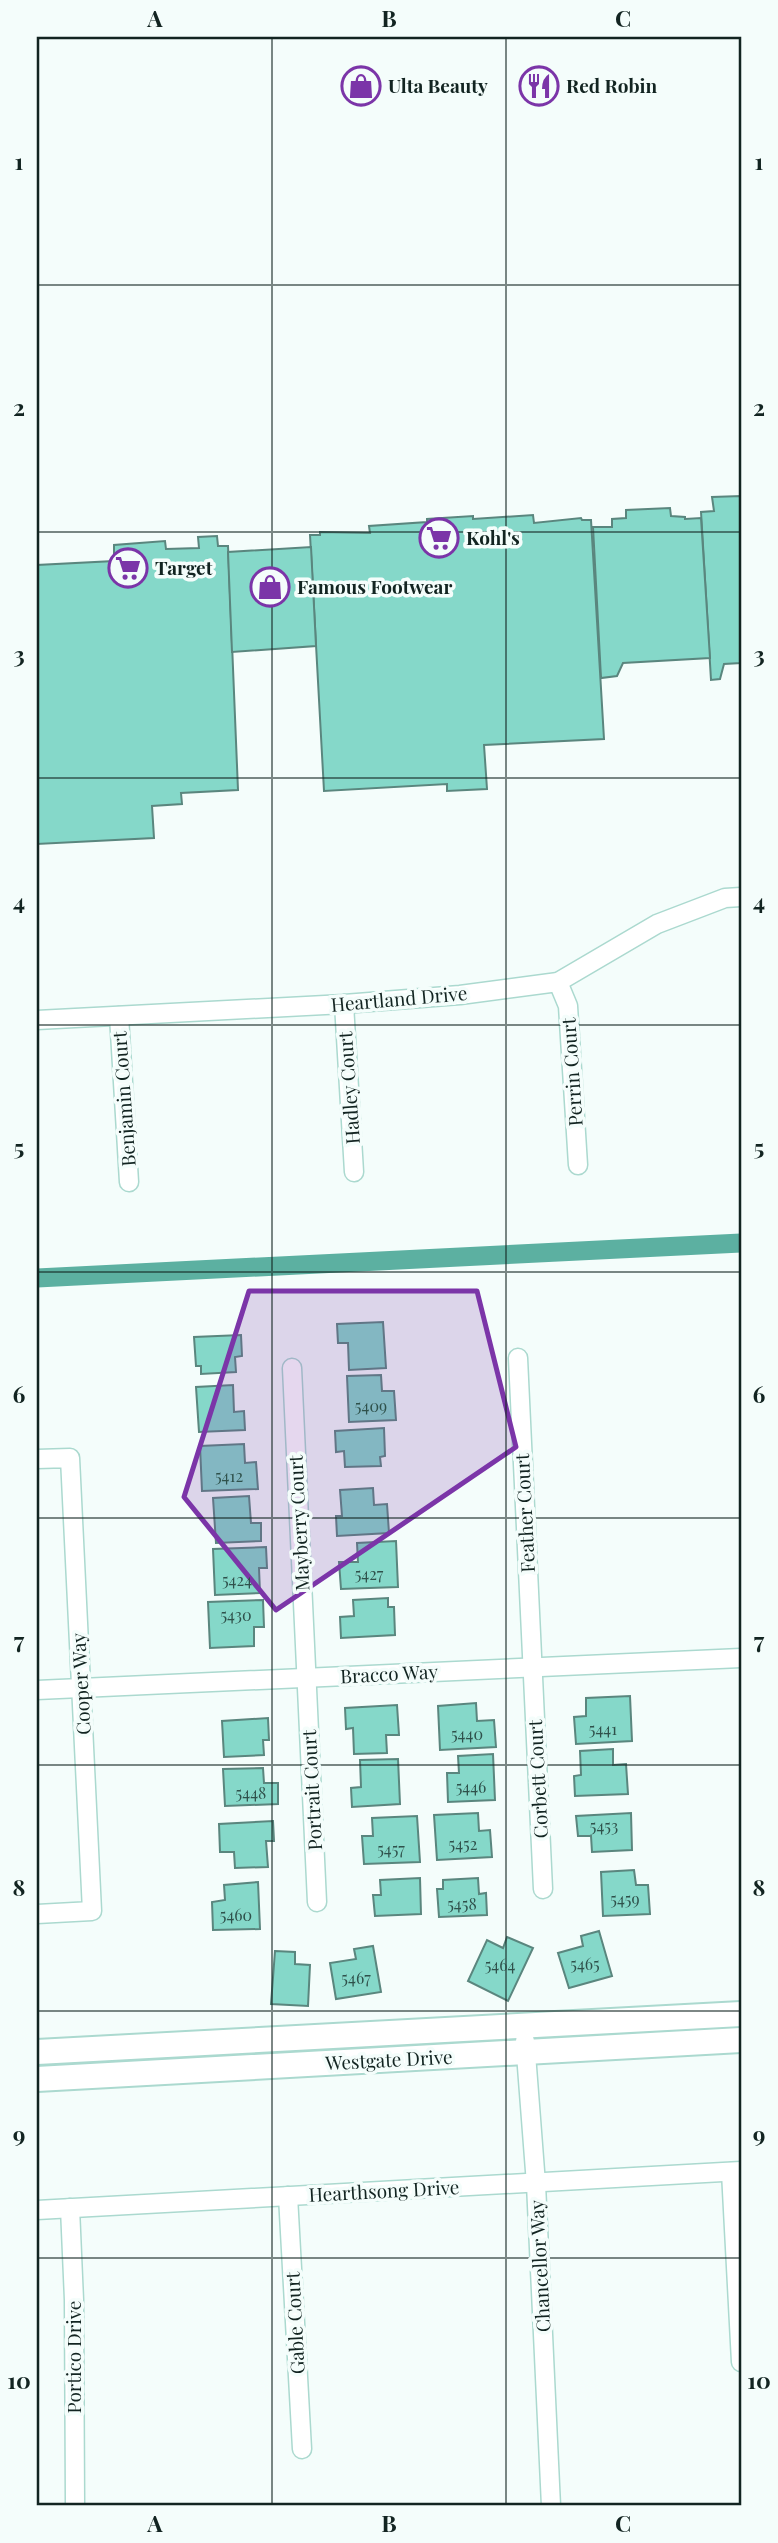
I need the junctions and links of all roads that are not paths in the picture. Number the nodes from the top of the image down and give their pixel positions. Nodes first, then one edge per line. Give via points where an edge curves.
1 (741, 897) edge
2 (558, 982) junction
3 (344, 1004) junction
4 (119, 1016) junction
5 (37, 1020) edge
6 (578, 1165) dead end
7 (354, 1172) dead end
8 (129, 1182) dead end
9 (518, 1358) dead end
10 (292, 1368) dead end
11 (37, 1459) edge
12 (741, 1658) edge
13 (533, 1668) junction
14 (307, 1678) junction
15 (81, 1689) junction
16 (37, 1690) edge
17 (543, 1889) dead end
18 (317, 1902) dead end
19 (37, 1914) edge
20 (741, 2014) edge
21 (524, 2027) junction
22 (741, 2040) edge
23 (37, 2052) edge
24 (526, 2053) junction
25 (37, 2079) edge
26 (736, 2171) edge
27 (536, 2183) junction
28 (288, 2196) junction
29 (70, 2208) junction
30 (37, 2210) edge
31 (741, 2362) edge
32 (302, 2449) dead end
33 (75, 2506) edge
34 (551, 2506) edge

1 - 2 street, Heartland Drive via 725,898 657,924
2 - 3 street, Heartland Drive
2 - 6 street, Perrin Court via 568,1006
3 - 4 street, Heartland Drive
3 - 7 street, Hadley Court
4 - 5 street, Heartland Drive
4 - 8 street, Benjamin Court
9 - 13 street, Feather Court
10 - 14 street, Mayberry Court
11 - 15 street, Cooper Way via 70,1458
12 - 13 street, Bracco Way
13 - 14 street, Bracco Way
13 - 17 street, Corbett Court
14 - 15 street, Bracco Way
14 - 18 street, Portrait Court
15 - 16 street, Bracco Way
15 - 19 street, Cooper Way via 92,1911
20 - 21 street, Westgate Drive
21 - 23 street, Westgate Drive
21 - 24 street, Chancellor Way
22 - 24 street, Westgate Drive
24 - 25 street, Westgate Drive
24 - 27 street, Chancellor Way
26 - 27 street, Hearthsong Drive
26 - 31 street
27 - 28 street, Hearthsong Drive
27 - 34 street, Chancellor Way
28 - 29 street, Hearthsong Drive
28 - 32 street, Gable Court
29 - 30 street, Hearthsong Drive
29 - 33 street, Portico Drive

